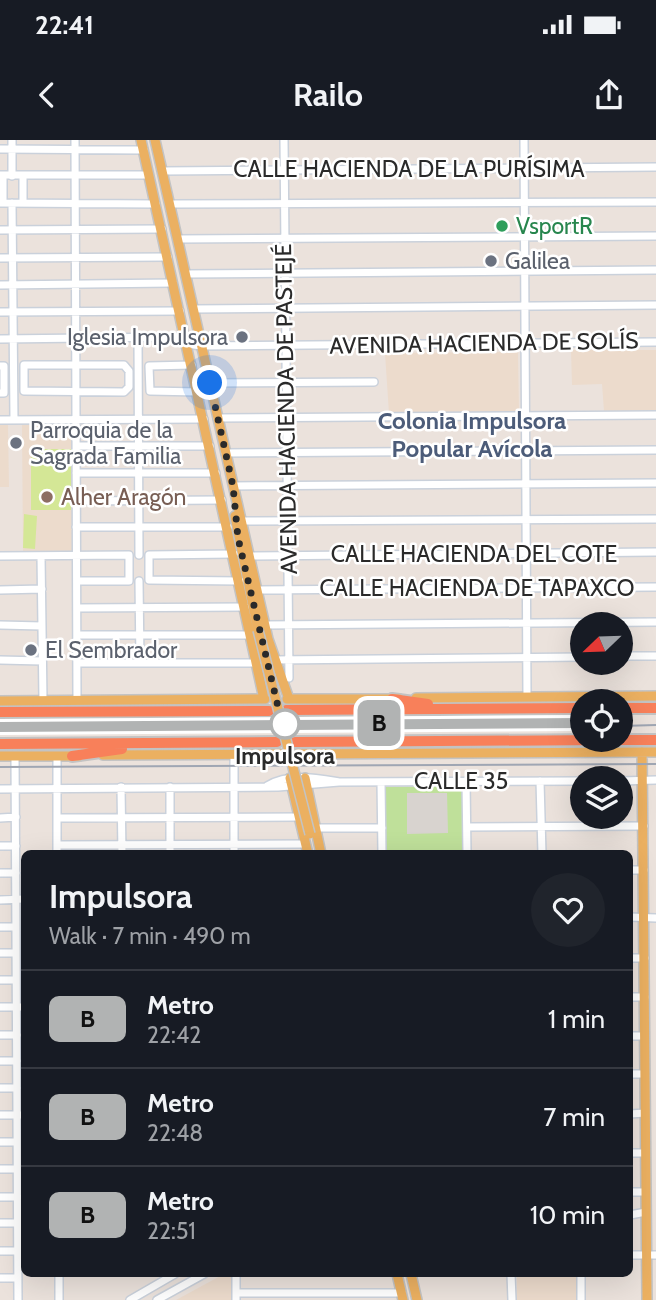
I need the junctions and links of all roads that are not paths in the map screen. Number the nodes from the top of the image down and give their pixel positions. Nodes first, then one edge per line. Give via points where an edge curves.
1 (12, 140) edge
2 (75, 140) edge
3 (155, 140) edge
4 (284, 140) edge
5 (524, 140) edge
6 (143, 145) edge
7 (0, 149) edge
8 (12, 149) junction
9 (75, 149) junction
10 (524, 167) junction
11 (656, 167) edge
12 (284, 170) junction
13 (162, 171) junction
14 (149, 175) junction
15 (1, 176) edge
16 (12, 176) junction
17 (23, 176) junction
18 (75, 176) junction
19 (524, 202) junction
20 (656, 202) edge
21 (1, 203) edge
22 (12, 203) junction
23 (23, 203) junction
24 (75, 203) junction
25 (156, 204) junction
26 (170, 204) junction
27 (284, 204) junction
28 (162, 229) junction
29 (0, 230) edge
30 (13, 230) junction
31 (75, 230) junction
32 (656, 236) edge
33 (525, 237) junction
34 (177, 239) junction
35 (285, 239) junction
36 (76, 257) junction
37 (167, 257) junction
38 (0, 258) edge
39 (13, 258) junction
40 (656, 270) edge
41 (525, 271) junction
42 (285, 273) junction
43 (185, 274) junction
44 (173, 283) junction
45 (76, 284) junction
46 (0, 285) edge
47 (13, 285) junction
48 (656, 304) edge
49 (525, 305) junction
50 (285, 308) junction
51 (193, 309) junction
52 (76, 311) junction
53 (180, 311) junction
54 (0, 312) edge
55 (13, 312) junction
56 (76, 338) junction
57 (138, 338) junction
58 (0, 339) edge
59 (13, 339) junction
60 (656, 342) edge
61 (525, 343) junction
62 (187, 344) junction
63 (286, 345) junction
64 (201, 346) junction
65 (192, 365) junction
66 (2, 366) edge
67 (76, 366) junction
68 (374, 382) dead end
69 (210, 383) junction
70 (286, 383) junction
71 (76, 392) junction
72 (198, 392) junction
73 (2, 393) edge
74 (526, 415) junction
75 (656, 415) edge
76 (286, 417) junction
77 (218, 418) junction
78 (138, 419) junction
79 (204, 419) junction
80 (0, 420) edge
81 (14, 420) junction
82 (76, 420) junction
83 (76, 446) junction
84 (139, 446) junction
85 (210, 446) junction
86 (526, 450) junction
87 (656, 450) edge
88 (287, 452) junction
89 (225, 453) junction
90 (76, 473) junction
91 (138, 473) junction
92 (216, 473) junction
93 (526, 484) junction
94 (656, 484) edge
95 (233, 486) junction
96 (287, 486) junction
97 (138, 500) junction
98 (222, 500) junction
99 (76, 501) junction
100 (526, 519) junction
101 (656, 519) edge
102 (242, 521) junction
103 (287, 521) junction
104 (79, 527) junction
105 (228, 527) junction
106 (138, 528) junction
107 (238, 538) junction
108 (656, 552) edge
109 (234, 554) junction
110 (527, 554) junction
111 (76, 555) junction
112 (139, 555) dead end
113 (288, 555) junction
114 (0, 556) edge
115 (41, 556) junction
116 (249, 556) junction
117 (76, 581) junction
118 (139, 581) dead end
119 (240, 581) junction
120 (656, 587) edge
121 (527, 588) junction
122 (42, 589) junction
123 (0, 590) edge
124 (257, 590) junction
125 (288, 590) junction
126 (242, 607) junction
127 (77, 608) junction
128 (139, 608) junction
129 (656, 622) edge
130 (527, 623) junction
131 (0, 625) edge
132 (288, 625) junction
133 (41, 626) junction
134 (257, 633) junction
135 (77, 635) junction
136 (140, 635) junction
137 (268, 639) junction
138 (634, 656) edge
139 (656, 656) edge
140 (527, 657) junction
141 (570, 657) edge
142 (0, 660) edge
143 (273, 660) junction
144 (289, 660) junction
145 (42, 661) junction
146 (77, 663) junction
147 (140, 663) junction
148 (258, 663) junction
149 (289, 678) dead end
150 (656, 696) edge
151 (527, 697) junction
152 (392, 699) junction
153 (43, 700) junction
154 (77, 700) junction
155 (0, 701) edge
156 (633, 708) edge
157 (656, 708) edge
158 (465, 709) junction
159 (570, 709) edge
160 (286, 710) dead end
161 (269, 711) dead end
162 (0, 712) edge
163 (570, 740) edge
164 (633, 740) edge
165 (656, 740) edge
166 (208, 742) junction
167 (277, 742) dead end
168 (295, 742) dead end
169 (0, 744) edge
170 (642, 752) junction
171 (656, 752) edge
172 (280, 754) dead end
173 (299, 754) dead end
174 (234, 755) junction
175 (0, 756) edge
176 (15, 756) junction
177 (57, 756) junction
178 (72, 756) junction
179 (633, 780) edge
180 (643, 780) junction
181 (656, 780) edge
182 (305, 781) junction
183 (466, 781) junction
184 (540, 781) junction
185 (570, 781) edge
186 (291, 782) junction
187 (381, 782) junction
188 (57, 787) junction
189 (121, 787) junction
190 (170, 787) junction
191 (234, 788) junction
192 (0, 789) edge
193 (16, 789) junction
194 (16, 817) junction
195 (0, 818) edge
196 (57, 818) junction
197 (121, 818) junction
198 (170, 818) junction
199 (234, 818) junction
200 (300, 818) junction
201 (312, 822) junction
202 (541, 826) junction
203 (644, 826) junction
204 (467, 827) junction
205 (382, 828) junction
206 (57, 845) junction
207 (122, 845) junction
208 (170, 845) junction
209 (234, 845) junction
210 (0, 846) edge
211 (16, 846) junction
212 (307, 849) edge
213 (57, 850) edge
214 (122, 850) edge
215 (170, 850) edge
216 (234, 850) edge
217 (314, 850) edge
218 (320, 850) edge
219 (382, 850) edge
220 (467, 850) edge
221 (542, 850) edge
222 (633, 870) edge
223 (644, 870) junction
224 (0, 873) edge
225 (16, 873) junction
226 (0, 900) edge
227 (20, 900) edge
228 (633, 917) edge
229 (645, 917) junction
230 (656, 918) edge
231 (0, 927) edge
232 (16, 927) junction
233 (0, 953) edge
234 (16, 953) junction
235 (633, 958) edge
236 (645, 958) junction
237 (0, 980) edge
238 (16, 980) junction
239 (633, 997) edge
240 (645, 997) junction
241 (0, 1007) edge
242 (21, 1007) edge
243 (0, 1035) edge
244 (17, 1035) junction
245 (633, 1036) edge
246 (645, 1036) junction
247 (0, 1061) edge
248 (17, 1061) junction
249 (633, 1074) edge
250 (645, 1074) junction
251 (0, 1088) edge
252 (17, 1088) junction
253 (656, 1093) edge
254 (645, 1094) junction
255 (633, 1114) edge
256 (645, 1114) junction
257 (0, 1115) edge
258 (21, 1115) edge
259 (0, 1142) edge
260 (17, 1142) junction
261 (633, 1153) edge
262 (646, 1153) junction
263 (0, 1169) edge
264 (17, 1169) junction
265 (633, 1192) edge
266 (646, 1192) junction
267 (0, 1197) edge
268 (18, 1197) junction
269 (646, 1212) junction
270 (633, 1214) edge
271 (0, 1223) edge
272 (21, 1223) edge
273 (0, 1251) edge
274 (18, 1251) junction
275 (633, 1255) edge
276 (651, 1255) edge
277 (59, 1277) edge
278 (170, 1277) edge
279 (199, 1277) edge
280 (236, 1277) edge
281 (412, 1277) edge
282 (511, 1277) edge
283 (581, 1277) edge
284 (0, 1278) edge
285 (18, 1278) junction
286 (167, 1279) junction
287 (398, 1279) edge
288 (173, 1291) junction
289 (236, 1296) edge
290 (403, 1297) edge
291 (18, 1300) edge
292 (59, 1300) edge
293 (130, 1300) edge
294 (157, 1300) edge
295 (417, 1300) edge
296 (512, 1300) edge
297 (581, 1300) edge
298 (647, 1300) edge

1 - 8 street
2 - 9 street
3 - 13 main road
4 - 12 street, AVENIDA HACIENDA DE PASTEJÉ
5 - 10 street
6 - 9 street
6 - 14 main road
7 - 8 street
8 - 9 street
8 - 16 street
9 - 18 street
10 - 11 street, CALLE HACIENDA DE LA PURÍSIMA
10 - 12 street, CALLE HACIENDA DE LA PURÍSIMA
10 - 19 street
12 - 13 street, CALLE HACIENDA DE LA PURÍSIMA
12 - 27 street, AVENIDA HACIENDA DE PASTEJÉ
13 - 26 main road
14 - 18 street
14 - 25 main road
15 - 16 street
15 - 21 street
16 - 17 street
17 - 18 street
17 - 23 street
18 - 24 street
19 - 20 street
19 - 27 street
19 - 33 street
21 - 22 street
22 - 23 street
22 - 30 street
23 - 24 street
24 - 25 street
24 - 31 street
25 - 28 main road
26 - 27 street
26 - 34 main road
27 - 35 street, AVENIDA HACIENDA DE PASTEJÉ
28 - 31 street
28 - 37 main road
29 - 30 street
30 - 31 street
30 - 39 street
31 - 36 street
32 - 33 street
33 - 35 street
33 - 41 street
34 - 35 street
34 - 43 main road
35 - 42 street, AVENIDA HACIENDA DE PASTEJÉ
36 - 37 street
36 - 39 street
36 - 45 street
37 - 44 main road
38 - 39 street
39 - 47 street
40 - 41 street
41 - 42 street
41 - 49 street
42 - 43 street
42 - 50 street, AVENIDA HACIENDA DE PASTEJÉ
43 - 51 main road
44 - 45 street
44 - 53 main road
45 - 47 street
45 - 52 street
46 - 47 street
47 - 55 street
48 - 49 street
49 - 50 street
49 - 61 street
50 - 51 street
50 - 63 street, AVENIDA HACIENDA DE PASTEJÉ
51 - 64 main road
52 - 53 street
52 - 55 street
52 - 56 street
53 - 62 main road
54 - 55 street
55 - 59 street
56 - 57 street, AVENIDA HACIENDA DE SOLÍS
56 - 59 street, AVENIDA HACIENDA DE SOLÍS
56 - 67 street
57 - 62 street, AVENIDA HACIENDA DE SOLÍS via 177,337
57 - 78 street
58 - 59 street, AVENIDA HACIENDA DE SOLÍS
59 - 81 street
60 - 61 street, AVENIDA HACIENDA DE SOLÍS
61 - 63 street, AVENIDA HACIENDA DE SOLÍS
61 - 74 street
62 - 64 street, AVENIDA HACIENDA DE SOLÍS
62 - 65 main road
63 - 64 street, AVENIDA HACIENDA DE SOLÍS
63 - 70 street, AVENIDA HACIENDA DE PASTEJÉ
64 - 69 main road
65 - 72 main road
65 - 72 street via 149,366 149,391
66 - 73 street
67 - 71 street
67 - 71 street via 127,367 127,391
67 - 71 street via 24,365 24,391
68 - 70 street
69 - 70 street
69 - 77 main road
70 - 76 street, AVENIDA HACIENDA DE PASTEJÉ
71 - 82 street
72 - 79 main road
74 - 75 street
74 - 76 street
74 - 86 street
76 - 77 street
76 - 88 street, AVENIDA HACIENDA DE PASTEJÉ
77 - 89 main road
78 - 79 street
78 - 82 street
78 - 84 street
79 - 85 main road
80 - 81 street
81 - 82 street
82 - 83 street
83 - 84 street
83 - 90 street
84 - 85 street
84 - 91 street
85 - 92 main road
86 - 87 street
86 - 88 street
86 - 93 street
88 - 89 street
88 - 96 street, AVENIDA HACIENDA DE PASTEJÉ
89 - 95 main road
90 - 91 street
90 - 99 street
91 - 92 street
91 - 97 street
92 - 98 main road
92 - 107 main road
93 - 94 street
93 - 96 street
93 - 100 street
95 - 96 street
95 - 102 main road
95 - 107 main road
96 - 103 street, AVENIDA HACIENDA DE PASTEJÉ
97 - 98 street
97 - 99 street
97 - 106 street
98 - 105 main road
99 - 104 street
100 - 101 street
100 - 103 street
100 - 110 street
102 - 103 street
102 - 116 main road
103 - 113 street, AVENIDA HACIENDA DE PASTEJÉ
104 - 106 street
104 - 111 street
105 - 106 street
105 - 109 main road
106 - 112 street
107 - 134 main road
108 - 110 street, CALLE HACIENDA DEL COTE
109 - 119 main road
109 - 119 street via 149,555 149,580
110 - 113 street, CALLE HACIENDA DEL COTE
110 - 121 street
111 - 115 street
111 - 117 street
111 - 117 street via 129,555 129,581
113 - 116 street, CALLE HACIENDA DEL COTE
113 - 125 street, AVENIDA HACIENDA DE PASTEJÉ
114 - 115 street
115 - 122 street
116 - 124 main road
117 - 127 street
118 - 128 street
119 - 126 main road
120 - 121 street, CALLE HACIENDA DE TAPAXCO
121 - 125 street, CALLE HACIENDA DE TAPAXCO
121 - 130 street
122 - 123 street
122 - 133 street
124 - 125 street, CALLE HACIENDA DE TAPAXCO
124 - 134 main road
125 - 132 street, AVENIDA HACIENDA DE PASTEJÉ
126 - 128 street
126 - 134 main road
127 - 128 street
127 - 135 street
128 - 136 street
129 - 130 street
130 - 132 street
130 - 140 street
131 - 133 street
132 - 134 street
132 - 144 street, AVENIDA HACIENDA DE PASTEJÉ
133 - 145 street
134 - 136 street
134 - 137 main road
134 - 137 main road via 262,643
134 - 148 main road
134 - 201 main road, bridge
135 - 136 street
135 - 146 street
136 - 147 street
137 - 143 main road
138 - 139 street
140 - 141 street
140 - 144 street
140 - 151 street
142 - 145 street
143 - 144 street
143 - 152 main road via 286,699
144 - 149 street, AVENIDA HACIENDA DE PASTEJÉ
145 - 153 street
146 - 147 street
146 - 154 street
147 - 148 street
148 - 154 main road via 265,699
150 - 151 main road
151 - 152 main road
152 - 158 highway
153 - 154 main road
153 - 155 main road
156 - 157 highway
158 - 159 highway
158 - 160 highway
161 - 162 highway
163 - 168 highway
164 - 165 highway
166 - 167 highway
166 - 169 highway
166 - 178 highway
170 - 171 main road
170 - 173 main road
170 - 180 main road
172 - 174 main road
174 - 178 main road
174 - 191 street
175 - 176 main road
176 - 177 main road
176 - 193 street
177 - 178 main road
177 - 188 street
179 - 180 street
180 - 181 street
180 - 203 main road
182 - 186 street, CALLE 35
182 - 187 street, CALLE 35
182 - 201 main road
183 - 184 street, CALLE 35
183 - 187 street, CALLE 35
183 - 204 street
184 - 185 street, CALLE 35
184 - 202 street
186 - 191 street, CALLE 35
186 - 200 main road
187 - 205 street
188 - 189 street, CALLE 35
188 - 193 street, CALLE 35
188 - 196 street
189 - 190 street, CALLE 35
189 - 197 street
190 - 191 street, CALLE 35
190 - 198 street
191 - 199 street
192 - 193 street, CALLE 35
193 - 194 street
194 - 195 street
194 - 211 street
196 - 197 street
196 - 206 street
197 - 198 street
197 - 207 street
198 - 199 street
198 - 208 street
199 - 200 street
199 - 209 street
200 - 201 main road
200 - 201 street
200 - 212 main road
201 - 205 street
201 - 217 main road
201 - 218 main road
202 - 203 street
202 - 204 street
202 - 221 street
203 - 223 main road
204 - 220 street
205 - 219 street
206 - 207 street
206 - 213 street
207 - 208 street
207 - 214 street
208 - 209 street
208 - 215 street
209 - 212 street
209 - 216 street
210 - 211 street
211 - 225 street
222 - 223 street
223 - 229 main road
224 - 225 street
225 - 227 street
226 - 227 street
227 - 232 street
228 - 229 street
229 - 230 street
229 - 236 main road
231 - 232 street
232 - 234 street
233 - 234 street
234 - 238 street
235 - 236 street
236 - 240 main road
237 - 238 street
238 - 242 street
239 - 240 street
240 - 246 main road
241 - 242 street
242 - 244 street
243 - 244 street
244 - 248 street
245 - 246 street
246 - 250 main road
247 - 248 street
248 - 252 street
249 - 250 street
250 - 254 main road
251 - 252 street
252 - 258 street
253 - 254 street
254 - 256 main road
255 - 256 street
256 - 262 main road
257 - 258 street
258 - 260 street
259 - 260 street
260 - 264 street
261 - 262 street
262 - 266 main road
263 - 264 street
264 - 268 street
265 - 266 street
266 - 269 main road
267 - 268 street
268 - 272 street
269 - 270 street
269 - 276 main road
271 - 272 street
272 - 274 street
273 - 274 street
274 - 285 street
275 - 276 street
276 - 298 main road
277 - 292 street
278 - 286 street
279 - 288 street
280 - 289 street
281 - 287 main road
281 - 295 main road
282 - 296 street
283 - 297 street
284 - 285 street
285 - 291 street
286 - 288 street
286 - 293 street
287 - 290 main road
288 - 294 street
289 - 290 street

